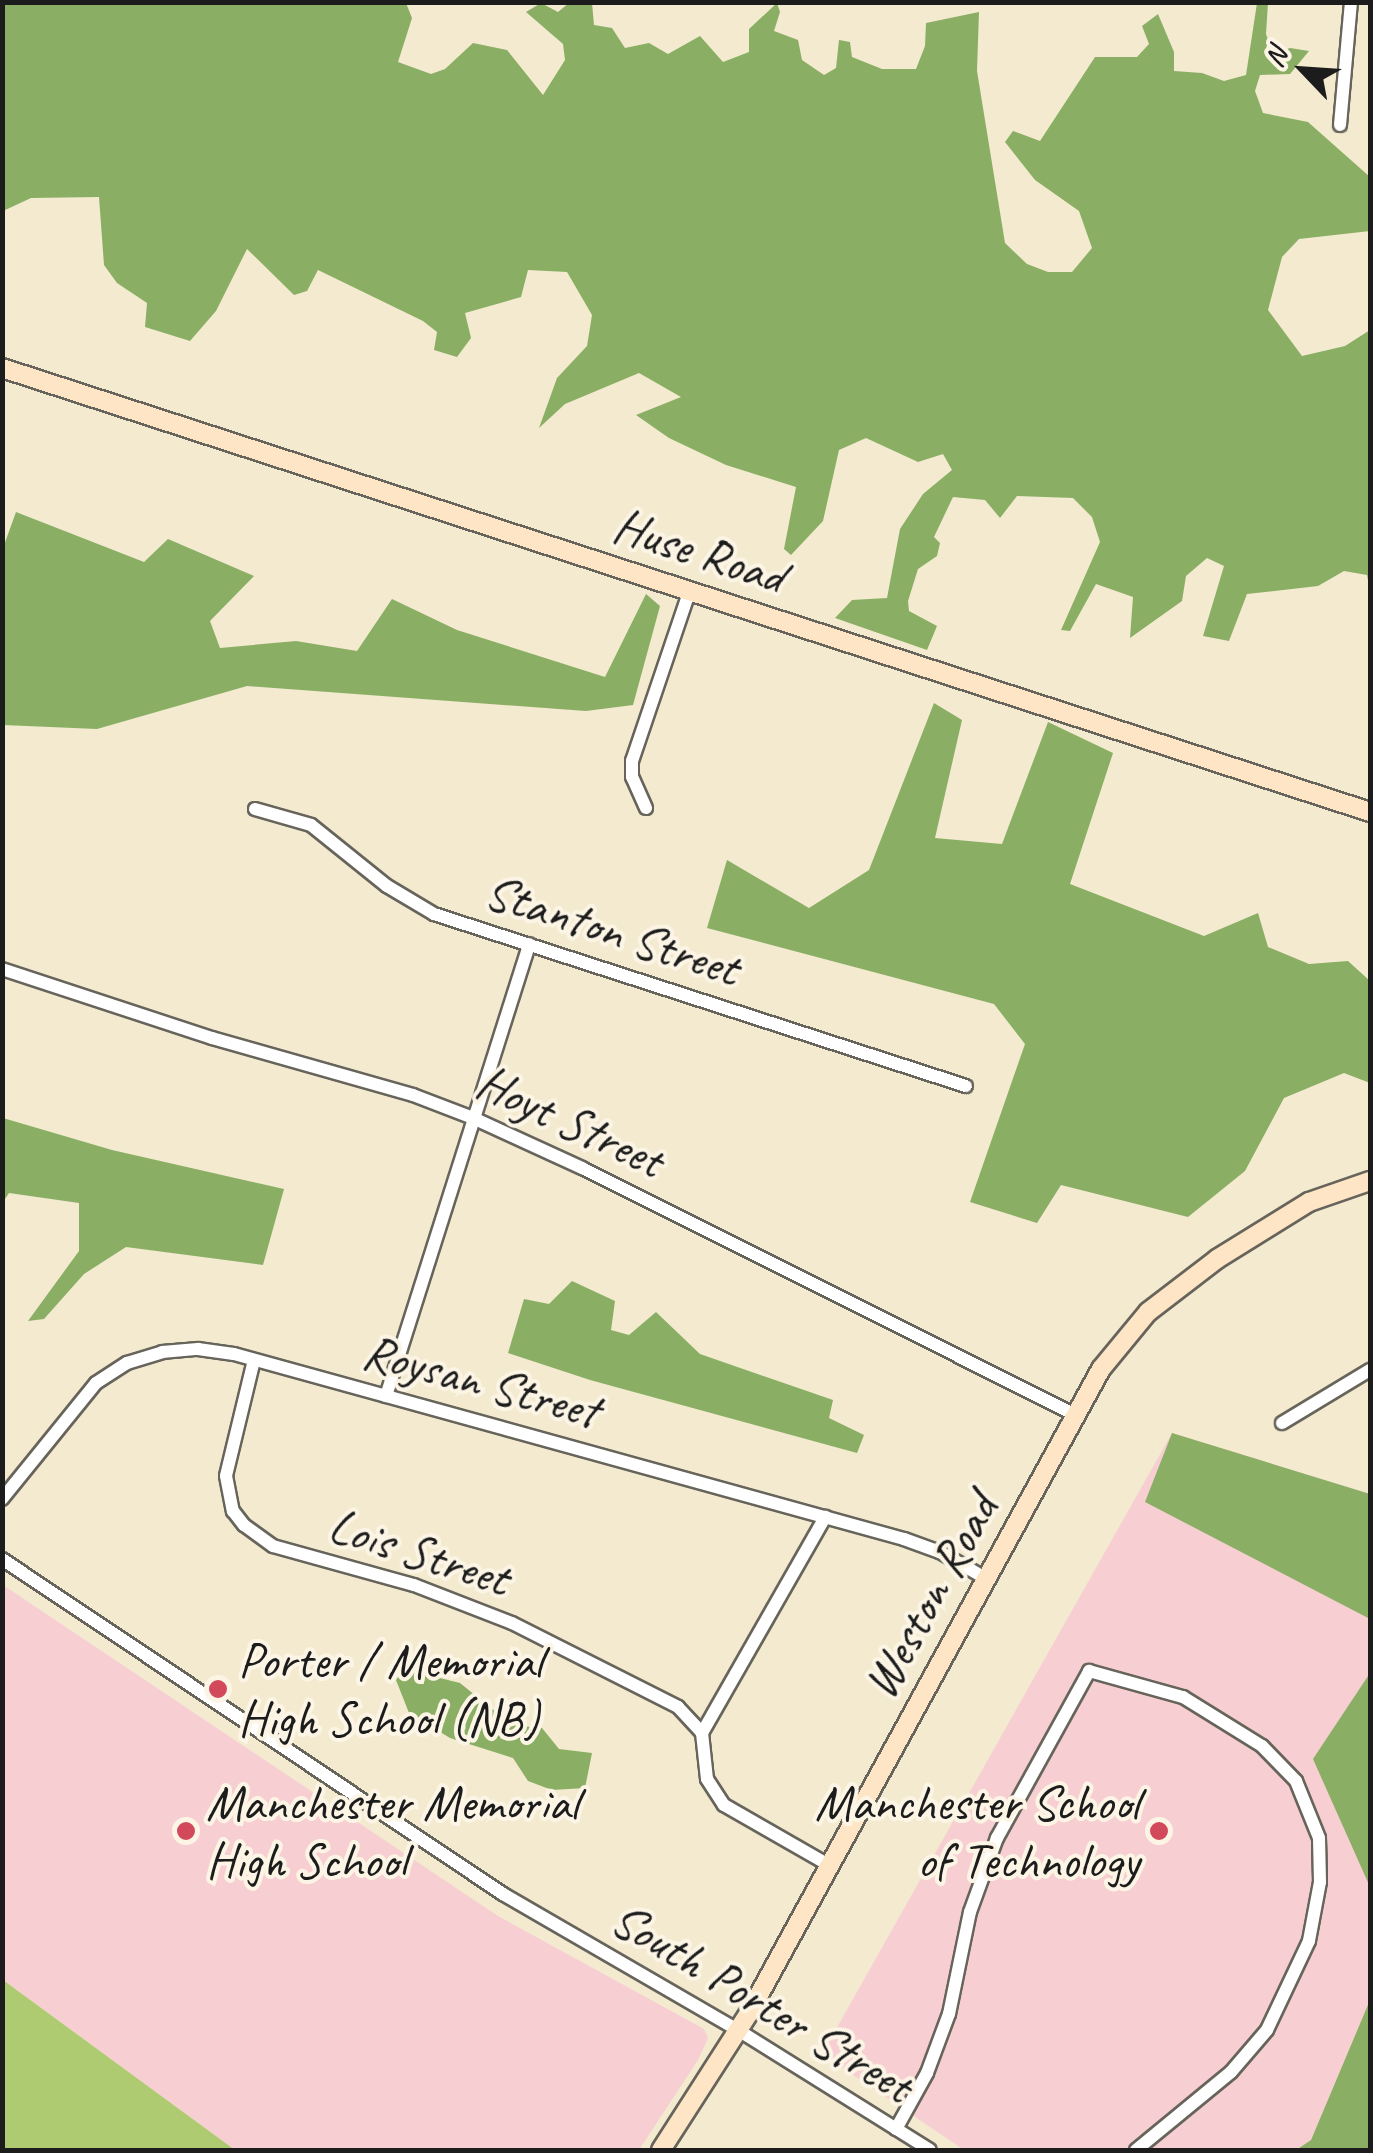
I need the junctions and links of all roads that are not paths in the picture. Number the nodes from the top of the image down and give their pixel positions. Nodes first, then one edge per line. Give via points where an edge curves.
1 (1351, 2) edge
2 (1340, 124) dead end
3 (2, 368) edge
4 (690, 590) junction
5 (646, 808) dead end
6 (254, 809) dead end
7 (1370, 812) edge
8 (529, 944) junction
9 (2, 969) edge
10 (966, 1086) dead end
11 (473, 1118) junction
12 (1370, 1181) edge
13 (254, 1360) junction
14 (1370, 1370) edge
15 (386, 1396) junction
16 (1076, 1415) junction
17 (1282, 1423) dead end
18 (2, 1498) edge
19 (825, 1517) junction
20 (2, 1559) edge
21 (985, 1578) junction
22 (702, 1732) junction
23 (828, 1864) junction
24 (738, 2030) junction
25 (896, 2128) junction
26 (662, 2150) edge
27 (930, 2150) edge
28 (1136, 2150) edge

1 - 2 street
3 - 4 street, Huse Road
4 - 5 street via 632,761
4 - 7 street, Huse Road
6 - 8 street, Stanton Street via 311,825 420,908
8 - 10 street, Stanton Street
8 - 11 street
9 - 11 street, Hoyt Street
11 - 15 street
11 - 16 street, Hoyt Street
12 - 16 street, Weston Road via 1308,1202 1175,1289 1124,1338
13 - 15 street, Roysan Street
13 - 18 street, Roysan Street via 198,1349 127,1363 71,1409
13 - 22 street, Lois Street via 226,1476 233,1511 258,1538 512,1623 678,1707
14 - 17 street
15 - 19 street, Roysan Street
16 - 21 street, Weston Road
19 - 21 street, Roysan Street via 923,1545
19 - 22 street
20 - 24 street, South Porter Street via 503,1894
21 - 23 street, Weston Road
22 - 23 street via 708,1780 724,1806
23 - 24 street, Weston Road
24 - 25 street, South Porter Street
24 - 26 street, Weston Road
25 - 27 street, South Porter Street
25 - 28 street via 949,2014 970,1912 998,1838 1089,1671 1183,1697 1262,1746 1296,1780 1319,1838 1320,1882 1309,1941 1267,2030 1230,2072

